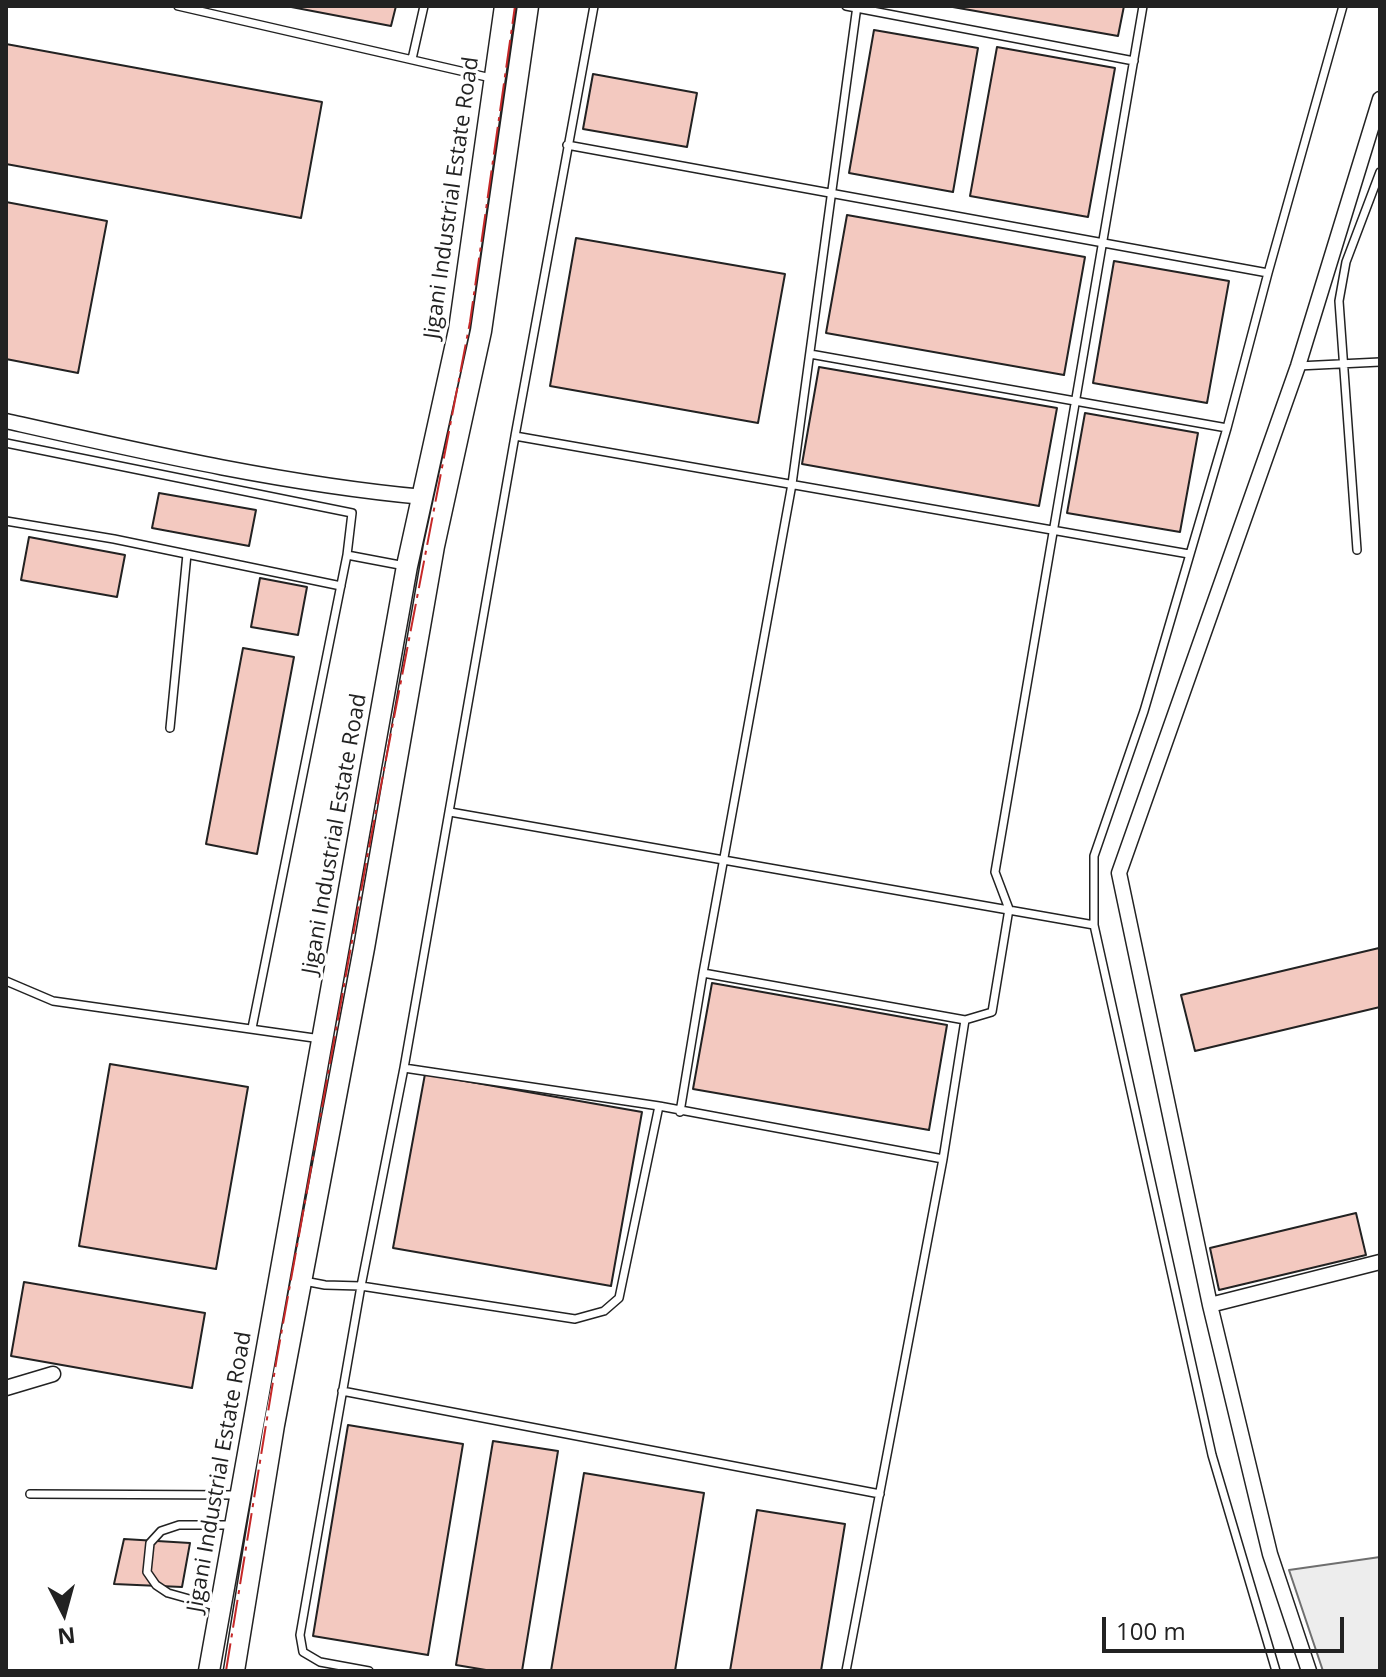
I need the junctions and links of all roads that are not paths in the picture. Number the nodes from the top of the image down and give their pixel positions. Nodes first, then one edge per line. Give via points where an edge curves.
1 (178, 6) edge
2 (424, 6) edge
3 (505, 6) edge
4 (528, 6) edge
5 (594, 6) edge
6 (846, 6) edge
7 (1143, 6) edge
8 (1343, 6) edge
9 (857, 7) edge
10 (412, 59) junction
11 (1134, 61) junction
12 (493, 78) junction
13 (1380, 99) edge
14 (567, 145) junction
15 (1380, 172) edge
16 (833, 195) junction
17 (1104, 245) junction
18 (1268, 273) junction
19 (810, 354) junction
20 (1380, 362) edge
21 (1342, 364) junction
22 (1298, 366) junction
23 (1076, 403) junction
24 (6, 421) edge
25 (1227, 428) junction
26 (515, 436) junction
27 (6, 443) edge
28 (792, 484) junction
29 (424, 497) junction
30 (6, 521) edge
31 (1053, 529) junction
32 (1357, 550) dead end
33 (187, 554) junction
34 (1189, 554) junction
35 (347, 555) junction
36 (407, 566) junction
37 (341, 586) junction
38 (170, 728) dead end
39 (450, 812) junction
40 (723, 861) junction
41 (1009, 909) junction
42 (1094, 925) junction
43 (703, 973) junction
44 (6, 981) edge
45 (965, 1020) junction
46 (252, 1028) junction
47 (324, 1039) junction
48 (404, 1068) junction
49 (659, 1106) junction
50 (680, 1112) junction
51 (943, 1159) junction
52 (1380, 1262) edge
53 (302, 1281) junction
54 (361, 1286) junction
55 (1210, 1305) junction
56 (53, 1374) dead end
57 (6, 1388) edge
58 (342, 1391) junction
59 (30, 1494) dead end
60 (880, 1494) junction
61 (240, 1495) junction
62 (235, 1525) junction
63 (220, 1607) junction
64 (209, 1671) edge
65 (234, 1671) edge
66 (369, 1671) edge
67 (846, 1671) edge
68 (1276, 1671) edge
69 (1309, 1671) edge

1 - 10 lane
2 - 10 lane
3 - 12 main road, Jigani Industrial Estate Road
4 - 53 main road, Jigani Industrial Estate Road via 481,331 434,546
5 - 14 lane
6 - 9 lane
7 - 11 lane
8 - 18 lane
9 - 11 lane
9 - 16 lane
10 - 12 lane
11 - 17 lane
12 - 29 main road, Jigani Industrial Estate Road via 459,330
13 - 22 street
14 - 16 lane
14 - 26 lane
15 - 21 lane via 1346,262 1339,301
16 - 17 lane
16 - 19 lane
17 - 18 lane
17 - 23 lane
18 - 25 lane
19 - 23 lane
19 - 28 lane
20 - 21 lane
21 - 22 lane
21 - 32 lane
22 - 55 street via 1119,873
23 - 25 lane
23 - 31 lane
24 - 29 street via 335,488
25 - 34 lane
26 - 28 lane
26 - 39 lane
27 - 35 lane via 352,513
28 - 31 lane
28 - 40 lane
29 - 36 main road, Jigani Industrial Estate Road
30 - 33 lane
31 - 34 lane
31 - 41 lane via 995,872
33 - 37 lane
33 - 38 lane
34 - 42 lane via 1144,711 1094,856
35 - 36 lane
35 - 37 lane
36 - 47 main road, Jigani Industrial Estate Road
37 - 46 lane
39 - 40 lane
39 - 48 lane
40 - 41 lane
40 - 43 lane
41 - 42 lane
41 - 45 lane via 992,1012
42 - 68 lane via 1212,1455
43 - 45 lane
43 - 50 lane
44 - 46 lane via 53,1001
45 - 51 lane
46 - 47 lane
47 - 61 main road, Jigani Industrial Estate Road
48 - 49 lane
48 - 54 lane
49 - 50 lane
49 - 54 lane via 619,1298 604,1311 575,1319
50 - 51 lane
51 - 60 lane
52 - 55 street
53 - 54 lane
53 - 65 main road, Jigani Industrial Estate Road
54 - 58 lane
55 - 69 street via 1270,1554
56 - 57 street
58 - 60 lane
58 - 66 lane via 300,1635 303,1652 320,1662
59 - 61 lane
60 - 67 lane
61 - 62 main road, Jigani Industrial Estate Road
62 - 63 main road, Jigani Industrial Estate Road
62 - 63 lane via 179,1525 161,1531 150,1543 147,1572 156,1585
63 - 64 main road, Jigani Industrial Estate Road

